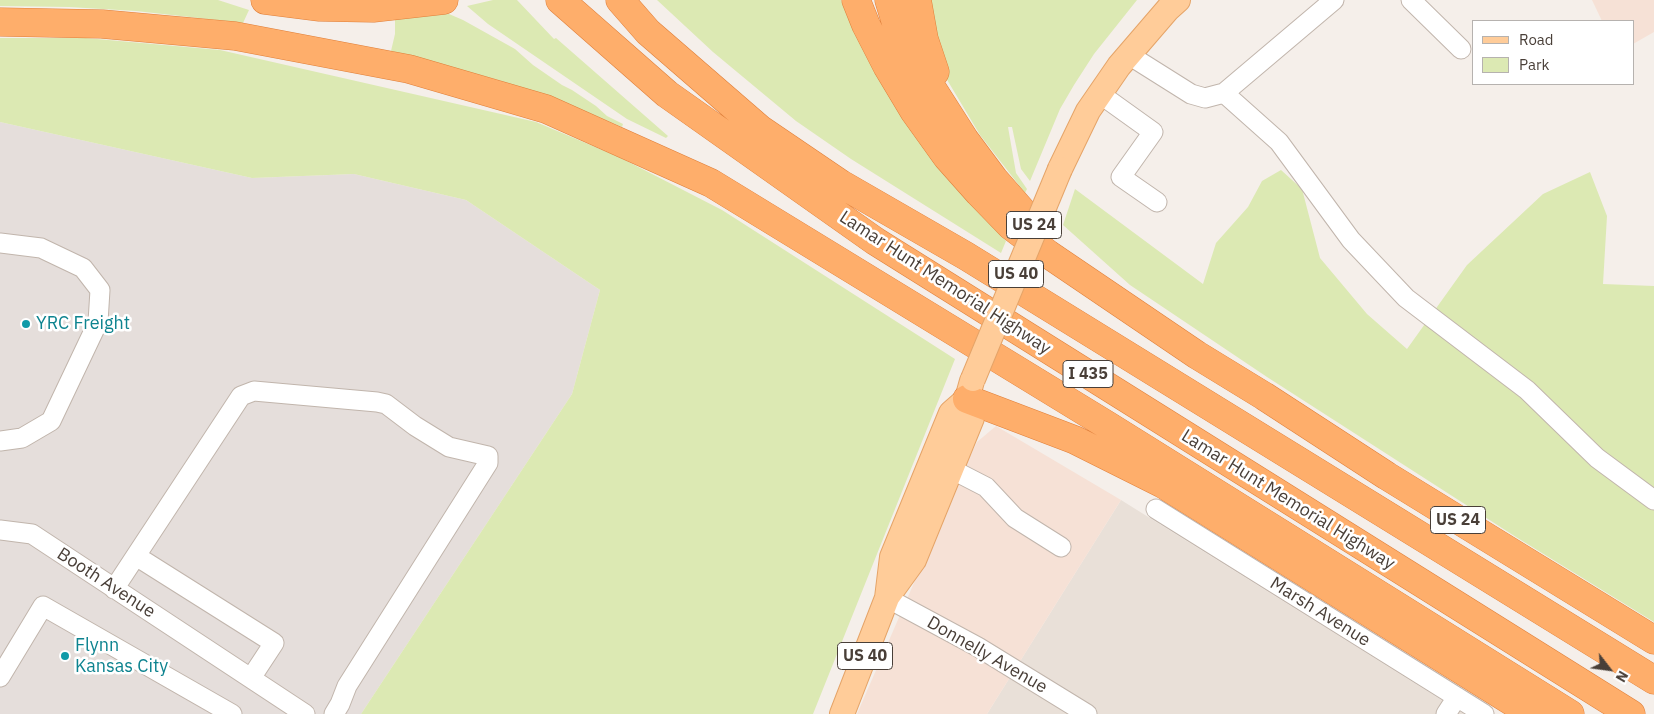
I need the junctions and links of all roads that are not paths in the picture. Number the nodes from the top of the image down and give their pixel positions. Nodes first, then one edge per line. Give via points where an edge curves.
1 (265, 0) edge
2 (444, 0) edge
3 (620, 0) edge
4 (856, 0) edge
5 (889, 0) edge
6 (917, 0) edge
7 (1178, 0) edge
8 (1334, 0) edge
9 (1411, 0) edge
10 (562, 3) edge
11 (0, 22) edge
12 (1461, 50) dead end
13 (1129, 55) junction
14 (1224, 93) junction
15 (1100, 94) junction
16 (950, 116) junction
17 (1156, 202) dead end
18 (0, 243) edge
19 (1137, 315) junction
20 (970, 389) junction
21 (0, 441) edge
22 (951, 469) junction
23 (1654, 500) edge
24 (1156, 509) dead end
25 (0, 530) edge
26 (1061, 547) dead end
27 (136, 556) junction
28 (114, 589) junction
29 (887, 598) junction
30 (1654, 640) edge
31 (0, 677) edge
32 (251, 678) junction
33 (1654, 680) edge
34 (1457, 697) junction
35 (232, 714) edge
36 (305, 714) edge
37 (334, 714) edge
38 (842, 714) edge
39 (1087, 714) edge
40 (1446, 714) edge
41 (1484, 714) edge
42 (1532, 714) edge
43 (1570, 714) edge
44 (1631, 714) edge

1 - 2 highway via 320,7 373,8
3 - 33 highway, Lamar Hunt Memorial Highway / I 435 via 648,32 760,129 841,184 966,256
4 - 19 highway via 866,26 914,111 978,193 1011,226
5 - 16 highway, US 24 via 912,57
6 - 16 highway via 924,39
7 - 13 main road, US 40
8 - 14 street
9 - 12 street
10 - 44 highway, Lamar Hunt Memorial Highway / I 435 via 667,94 875,241
11 - 43 highway via 102,24 235,36 409,69 546,109 711,183
13 - 14 street via 1191,94 1205,98
13 - 15 main road, US 40
14 - 23 street via 1279,142 1351,240 1406,298 1527,390 1597,458
15 - 17 street via 1153,132 1121,177
15 - 20 main road, US 40, bridge via 1060,169
16 - 19 highway, US 24 via 994,179 1050,244
18 - 21 street via 41,248 83,268 100,290 98,322 51,421 22,438
19 - 30 highway, US 24 via 1387,476
20 - 22 main road, US 40 via 972,418
20 - 29 main road, US 40 via 951,413 892,557
20 - 42 highway via 1162,484
22 - 26 street via 986,488 1015,518
22 - 29 main road, US 40 via 914,560
24 - 34 street, Marsh Avenue
25 - 28 street, Booth Avenue via 32,534
27 - 28 street
27 - 32 street via 274,643
27 - 37 street via 241,396 254,391 386,404 449,447 488,456 488,463 347,686
28 - 32 street, Booth Avenue
29 - 38 main road, US 40
29 - 39 street, Donnelly Avenue via 978,646
31 - 35 street via 44,606
32 - 36 street, Booth Avenue
34 - 40 street
34 - 41 street, Marsh Avenue

